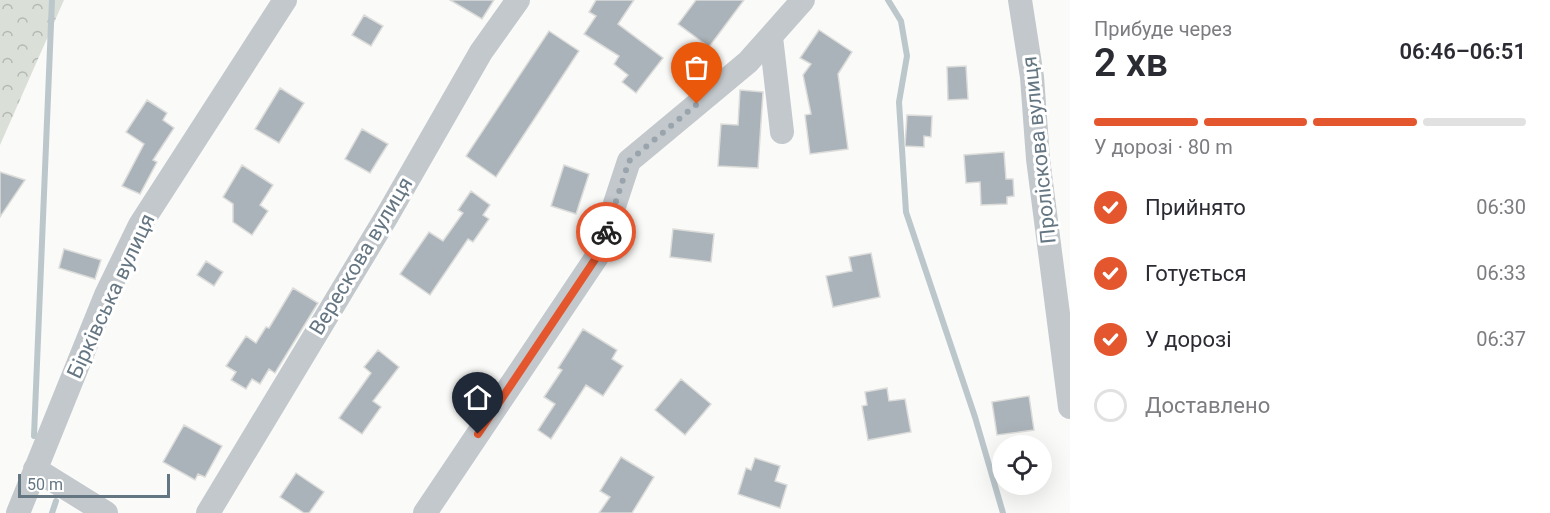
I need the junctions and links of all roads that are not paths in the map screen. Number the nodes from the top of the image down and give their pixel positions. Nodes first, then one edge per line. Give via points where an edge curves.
1 (285, 0) edge
2 (518, 0) edge
3 (803, 0) edge
4 (1020, 0) edge
5 (771, 37) junction
6 (782, 132) dead end
7 (1070, 407) edge
8 (35, 469) junction
9 (18, 513) edge
10 (106, 513) edge
11 (208, 513) edge
12 (425, 513) edge

1 - 8 street, Бірківська вулиця via 140,225 106,295
2 - 11 street, Верескова вулиця via 481,52
3 - 5 street
4 - 7 street, Проліскова вулиця
5 - 6 street
5 - 12 street via 748,62 629,161 598,255
8 - 9 street, Бірківська вулиця
8 - 10 street

